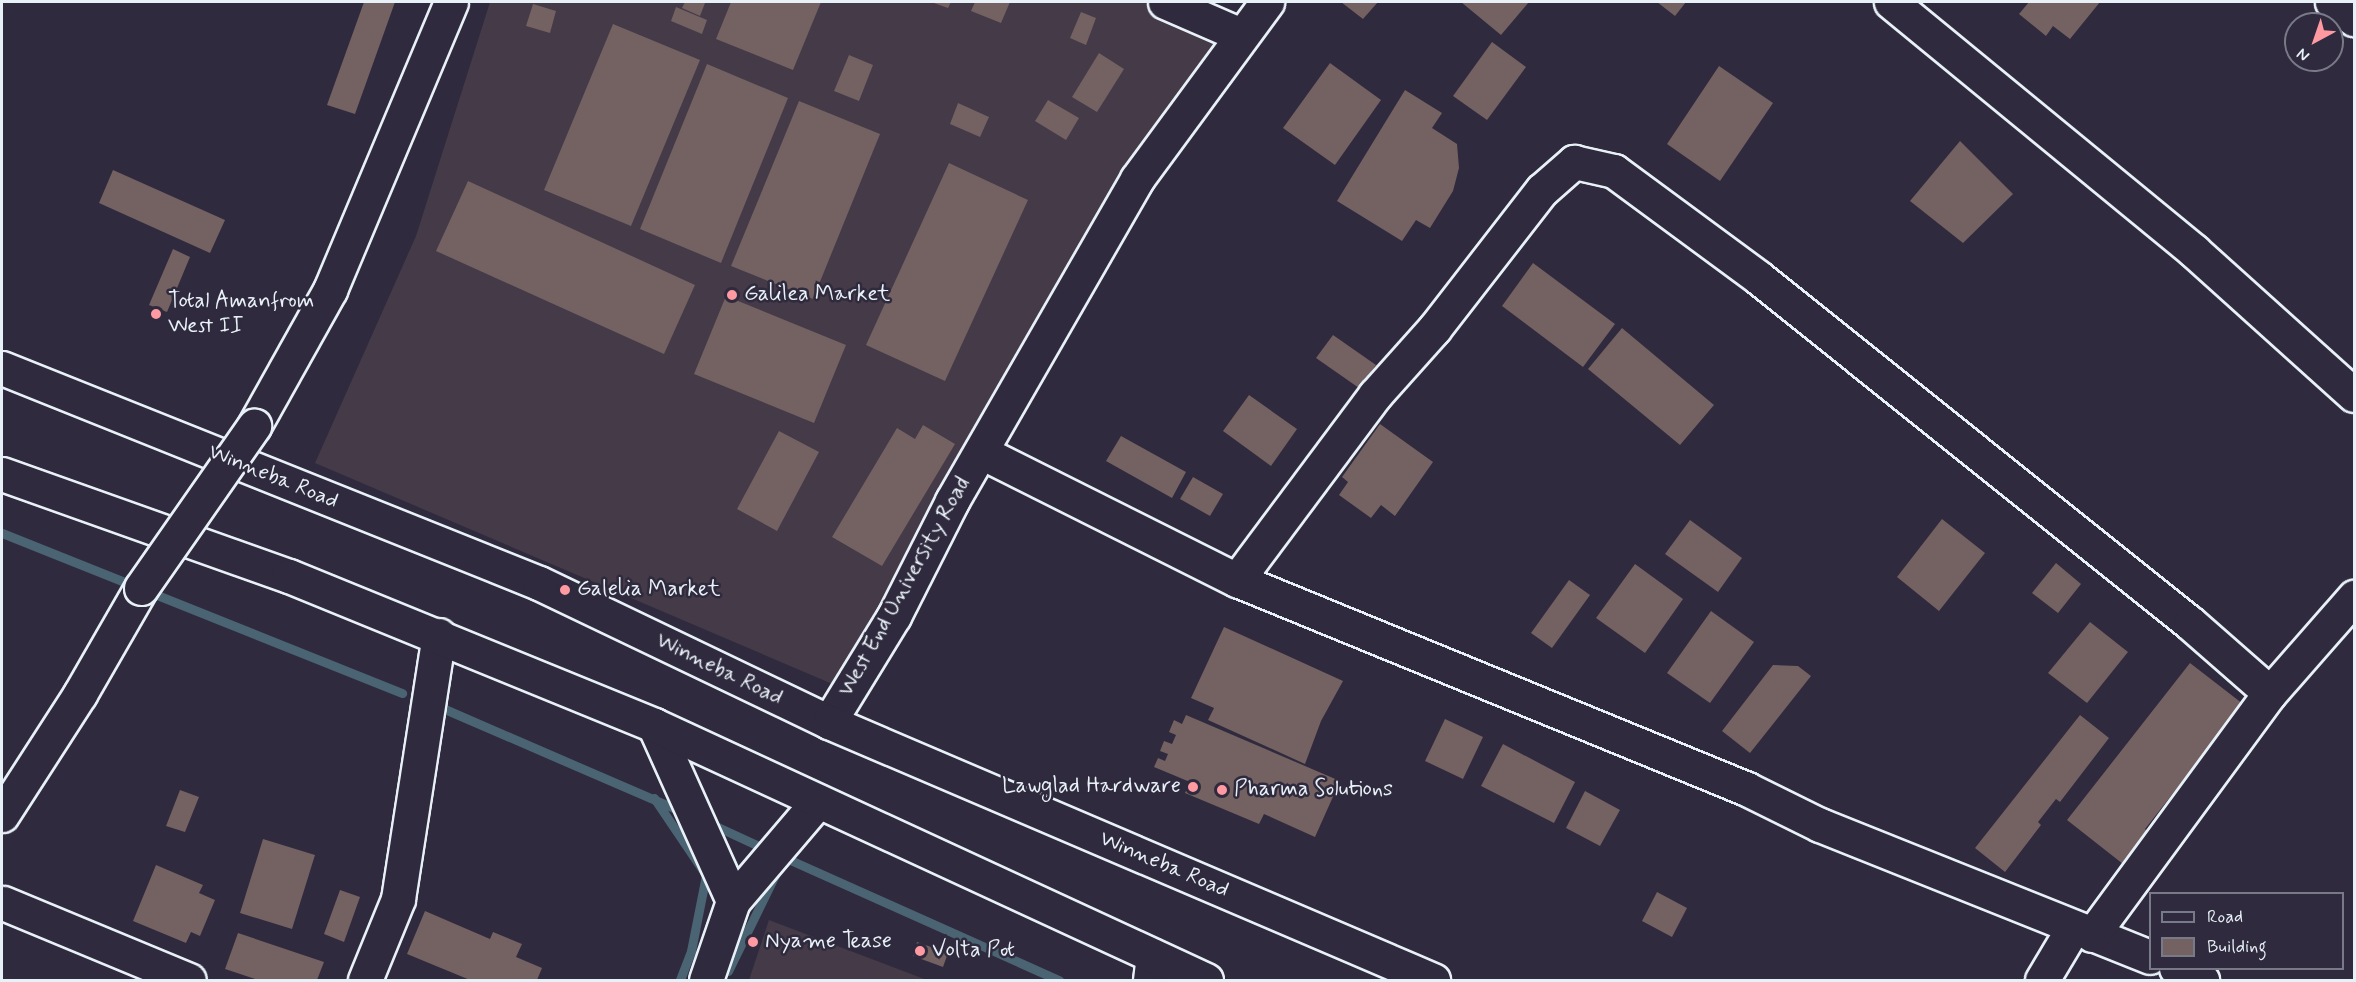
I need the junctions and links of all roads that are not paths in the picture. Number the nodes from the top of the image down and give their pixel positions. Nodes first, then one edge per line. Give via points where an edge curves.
1 (451, 2) edge
2 (1165, 2) edge
3 (1267, 2) edge
4 (1890, 2) edge
5 (2332, 2) edge
6 (2355, 19) edge
7 (1241, 35) junction
8 (2, 368) edge
9 (2355, 394) edge
10 (981, 452) junction
11 (2, 474) edge
12 (1237, 580) junction
13 (2355, 597) edge
14 (440, 635) junction
15 (2270, 693) junction
16 (829, 722) junction
17 (654, 725) junction
18 (818, 801) junction
19 (2, 814) edge
20 (734, 900) junction
21 (3, 903) dead end
22 (2083, 932) junction
23 (2149, 956) edge
24 (1152, 968) edge
25 (2178, 970) edge
26 (189, 981) edge
27 (365, 981) edge
28 (706, 981) edge
29 (1206, 981) edge
30 (1433, 981) edge
31 (2042, 981) edge
32 (2202, 981) edge

1 - 19 main road, bridge via 330,290 254,426 141,588 80,694
2 - 7 main road
3 - 7 main road, West End University Road
4 - 9 main road via 2194,251
5 - 6 main road
7 - 10 main road, West End University Road via 1137,179
8 - 16 main road, Winneba Road via 538,583
10 - 12 main road
10 - 16 main road, West End University Road via 894,616
11 - 14 main road via 289,576
12 - 15 main road via 1375,395 1434,329 1542,190 1574,162 1614,171 1759,278 2190,623
12 - 22 main road
13 - 15 main road
14 - 17 main road
14 - 27 main road via 399,899
15 - 22 main road
16 - 30 main road, Winneba Road
17 - 18 main road
17 - 20 main road
18 - 20 main road
18 - 24 main road
20 - 28 main road
21 - 26 main road
22 - 23 main road
22 - 31 main road
24 - 29 main road
25 - 32 main road

